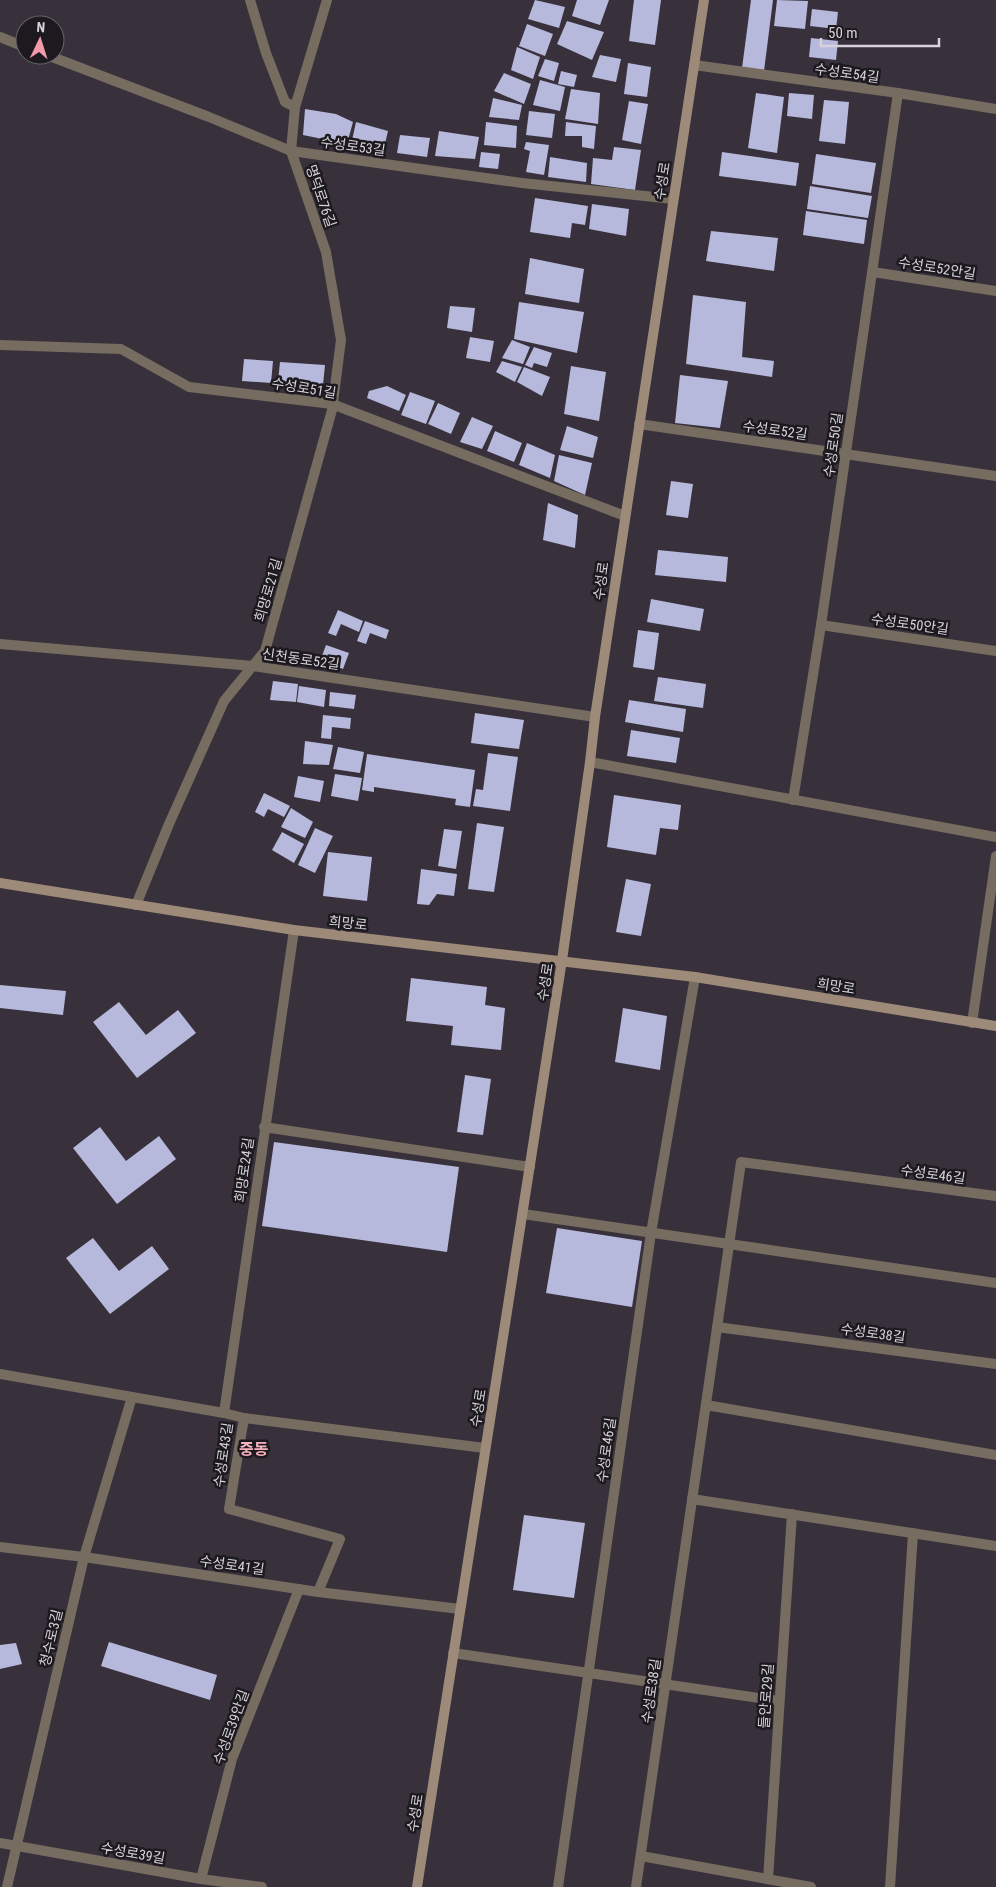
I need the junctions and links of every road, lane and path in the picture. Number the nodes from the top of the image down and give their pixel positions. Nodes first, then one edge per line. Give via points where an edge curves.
1 (250, 0) edge
2 (327, 0) edge
3 (704, 0) edge
4 (0, 37) edge
5 (15, 42) edge
6 (65, 62) edge
7 (694, 66) junction
8 (898, 93) junction
9 (295, 107) junction
10 (996, 109) edge
11 (291, 151) junction
12 (673, 199) junction
13 (873, 272) junction
14 (996, 291) edge
15 (0, 345) edge
16 (332, 404) junction
17 (639, 424) junction
18 (846, 454) junction
19 (996, 476) edge
20 (625, 516) junction
21 (821, 624) junction
22 (0, 644) edge
23 (996, 650) edge
24 (254, 666) junction
25 (595, 717) junction
26 (590, 762) junction
27 (793, 800) junction
28 (996, 837) edge
29 (996, 856) edge
30 (0, 883) edge
31 (136, 905) junction
32 (294, 930) junction
33 (562, 960) junction
34 (695, 976) junction
35 (972, 1023) junction
36 (996, 1026) edge
37 (264, 1127) junction
38 (530, 1168) junction
39 (996, 1196) edge
40 (522, 1214) junction
41 (651, 1233) junction
42 (729, 1245) junction
43 (996, 1283) edge
44 (717, 1327) junction
45 (996, 1364) edge
46 (0, 1374) edge
47 (132, 1397) junction
48 (706, 1405) junction
49 (224, 1413) junction
50 (244, 1418) junction
51 (486, 1448) junction
52 (996, 1454) edge
53 (692, 1499) junction
54 (792, 1514) junction
55 (913, 1533) junction
56 (996, 1546) edge
57 (0, 1547) edge
58 (84, 1558) junction
59 (299, 1589) junction
60 (318, 1592) junction
61 (460, 1609) junction
62 (453, 1653) junction
63 (588, 1672) junction
64 (665, 1686) junction
65 (779, 1701) junction
66 (0, 1843) edge
67 (17, 1845) junction
68 (641, 1856) junction
69 (201, 1879) junction
70 (768, 1879) junction
71 (7, 1887) edge
72 (262, 1887) edge
73 (417, 1887) edge
74 (558, 1887) edge
75 (636, 1887) edge
76 (811, 1887) edge
77 (890, 1887) edge

1 - 9 street via 275,80 285,102
2 - 9 street, 명덕로76길
3 - 7 main road, 수성로
4 - 5 street
6 - 11 street, 수성로53길
7 - 8 street, 수성로54길
7 - 12 main road, 수성로
8 - 10 street, 수성로54길
8 - 13 street, 수성로50길
9 - 11 street, 명덕로76길
11 - 12 street, 수성로53길 via 522,183
11 - 16 street, 명덕로76길 via 326,252 341,340
12 - 17 main road, 수성로
13 - 14 street, 수성로52안길
13 - 18 street, 수성로50길
15 - 16 street, 수성로51길 via 121,349 189,386
16 - 20 street, 수성로51길
16 - 24 street, 희망로21길 via 265,652
17 - 18 street, 수성로52길
17 - 20 main road, 수성로
18 - 19 street, 수성로52길
18 - 21 street, 수성로50길
20 - 25 main road, 수성로
21 - 23 street, 수성로50안길
21 - 27 street, 수성로50길
22 - 24 street, 신천동로52길
24 - 25 street, 신천동로52길
24 - 31 street, 희망로21길 via 224,701
25 - 26 main road, 수성로
26 - 27 street
26 - 33 main road, 수성로
27 - 28 street
29 - 35 street
30 - 31 main road, 희망로
31 - 32 main road, 희망로
32 - 33 main road, 희망로
32 - 37 street, 희망로24길
33 - 34 main road, 희망로
33 - 38 main road, 수성로
34 - 35 main road, 희망로
34 - 41 street
35 - 36 main road, 희망로
37 - 38 street
37 - 49 street, 희망로24길
38 - 40 main road, 수성로
39 - 42 street, 수성로46길 via 741,1162
40 - 41 street
40 - 51 main road, 수성로
41 - 42 street
41 - 63 street, 수성로46길
42 - 43 street
42 - 44 street, 수성로38길
44 - 45 street, 수성로38길
44 - 48 street, 수성로38길
46 - 47 street, 수성로43길
47 - 49 street, 수성로43길
47 - 58 street, 청수로3길
48 - 52 street
48 - 53 street, 수성로38길
49 - 50 street, 수성로43길
50 - 51 street
50 - 60 street, 수성로43길 via 229,1509 340,1539
51 - 61 main road, 수성로
53 - 54 street
53 - 64 street, 수성로38길
54 - 55 street
54 - 65 street, 들안로29길
55 - 56 street
55 - 77 street
57 - 58 street, 수성로41길
58 - 59 street, 수성로41길
58 - 67 street, 청수로3길
59 - 60 street, 수성로41길
59 - 69 street, 수성로39안길 via 232,1759
60 - 61 street, 수성로41길
61 - 62 main road, 수성로
62 - 63 street
62 - 73 main road, 수성로
63 - 64 street
63 - 74 street
64 - 65 street
64 - 68 street, 수성로38길
65 - 70 street, 들안로29길
66 - 67 street, 수성로39길
67 - 69 street, 수성로39길
67 - 71 street, 청수로3길
68 - 70 street
68 - 75 street, 수성로38길
69 - 72 street, 수성로39길
70 - 76 street

